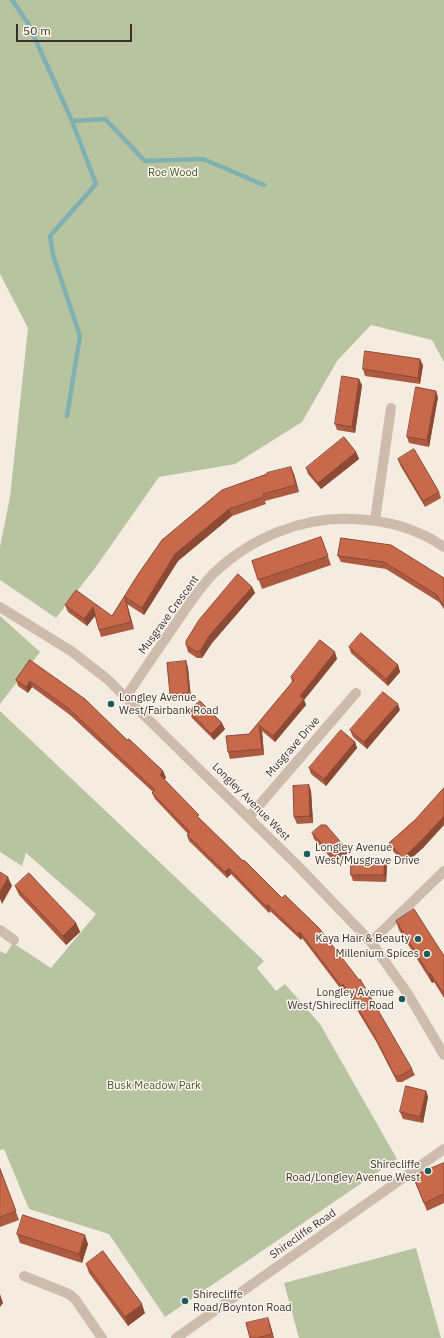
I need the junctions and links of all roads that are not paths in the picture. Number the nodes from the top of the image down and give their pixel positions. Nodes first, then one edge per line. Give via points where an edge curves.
1 (391, 408) dead end
2 (375, 520) junction
3 (444, 547) edge
4 (0, 607) edge
5 (356, 694) dead end
6 (126, 697) junction
7 (249, 817) junction
8 (444, 871) edge
9 (0, 930) edge
10 (14, 940) dead end
11 (371, 942) junction
12 (444, 1055) edge
13 (444, 1149) edge
14 (24, 1276) dead end
15 (102, 1338) edge
16 (176, 1338) edge

1 - 2 street
2 - 3 street, Musgrave Crescent via 416,532
2 - 6 street, Musgrave Crescent via 338,519 302,524 270,534 241,551 214,574 188,605
4 - 6 street, Longley Avenue West via 70,651
5 - 7 street, Musgrave Drive
6 - 7 street, Longley Avenue West
7 - 11 street, Longley Avenue West
8 - 11 street
9 - 10 street
11 - 12 street, Longley Avenue West via 408,994
13 - 16 street, Shirecliffe Road
14 - 15 street via 69,1294

